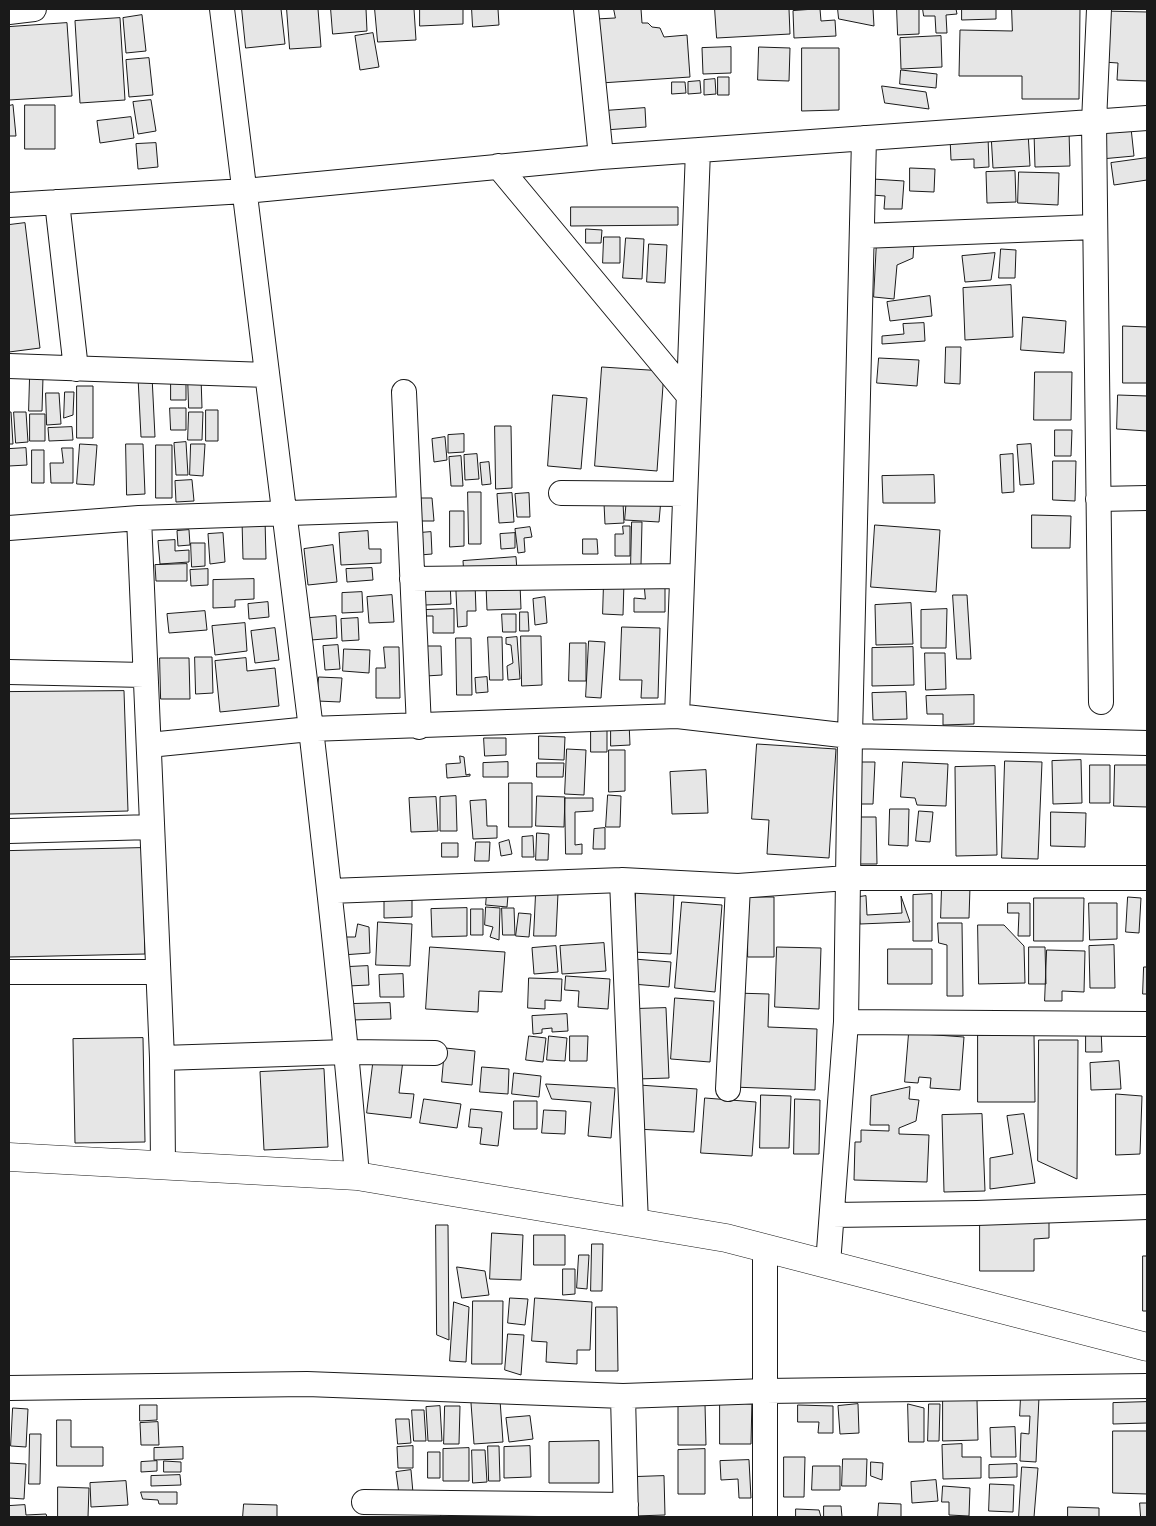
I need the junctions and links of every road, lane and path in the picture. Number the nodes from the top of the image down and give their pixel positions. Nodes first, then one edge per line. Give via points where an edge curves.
1 (34, 9) edge
2 (222, 9) edge
3 (586, 9) edge
4 (1099, 9) edge
5 (9, 12) edge
6 (1147, 118) edge
7 (1094, 122) junction
8 (864, 138) junction
9 (698, 150) junction
10 (601, 157) junction
11 (498, 166) junction
12 (245, 191) junction
13 (57, 202) junction
14 (9, 205) edge
15 (1096, 227) junction
16 (862, 236) junction
17 (9, 366) edge
18 (76, 369) junction
19 (267, 375) junction
20 (404, 392) dead end
21 (689, 396) junction
22 (561, 492) dead end
23 (685, 494) junction
24 (1147, 498) edge
25 (1098, 499) junction
26 (409, 509) junction
27 (286, 514) junction
28 (139, 518) junction
29 (9, 528) edge
30 (682, 576) junction
31 (412, 579) junction
32 (9, 672) edge
33 (144, 675) junction
34 (1101, 702) dead end
35 (677, 716) junction
36 (419, 727) junction
37 (310, 729) junction
38 (850, 736) junction
39 (1147, 743) edge
40 (149, 745) junction
41 (152, 827) junction
42 (9, 832) edge
43 (847, 878) junction
44 (1147, 878) edge
45 (622, 880) junction
46 (738, 886) junction
47 (330, 891) junction
48 (9, 972) edge
49 (158, 972) junction
50 (846, 1022) junction
51 (1147, 1024) edge
52 (347, 1052) junction
53 (435, 1053) dead end
54 (162, 1058) junction
55 (728, 1089) dead end
56 (9, 1157) edge
57 (164, 1165) junction
58 (357, 1176) junction
59 (1147, 1206) edge
60 (832, 1215) junction
61 (636, 1222) junction
62 (765, 1248) junction
63 (828, 1264) junction
64 (1147, 1346) edge
65 (1147, 1386) edge
66 (9, 1388) edge
67 (766, 1391) junction
68 (623, 1396) junction
69 (364, 1502) dead end
70 (626, 1511) edge
71 (765, 1517) edge

1 - 5 street
2 - 12 street
3 - 10 street
4 - 7 street
6 - 7 street
7 - 8 street
7 - 15 street
8 - 9 street
8 - 16 street
9 - 10 street
9 - 21 street
10 - 11 street
11 - 12 street
11 - 21 street
12 - 13 street
12 - 19 street
13 - 14 street
13 - 18 street
15 - 16 street
15 - 25 street
16 - 38 street
17 - 18 street
18 - 19 street
19 - 27 street
20 - 26 street
21 - 23 street
22 - 23 street
23 - 30 street
24 - 25 street
25 - 34 street
26 - 27 street
26 - 31 street
27 - 28 street
27 - 37 street
28 - 29 street
28 - 33 street
30 - 31 street
30 - 35 street
31 - 36 street
32 - 33 street
33 - 40 street
35 - 36 street
35 - 38 street
36 - 37 street
37 - 40 street
37 - 47 street
38 - 39 street
38 - 43 street
40 - 41 street
41 - 42 street
41 - 49 street
43 - 44 street
43 - 46 street
43 - 50 street
45 - 46 street
45 - 47 street
45 - 61 street
46 - 55 street
47 - 52 street
48 - 49 street
49 - 54 street
50 - 51 street
50 - 60 street
52 - 53 street
52 - 54 street
52 - 58 street
54 - 57 street
56 - 57 street
57 - 58 street
58 - 61 street
59 - 60 street
60 - 63 street
61 - 62 street
62 - 63 street
62 - 67 street
63 - 64 street
65 - 67 street
66 - 68 street via 307,1384
67 - 68 street
67 - 71 street
68 - 70 street
69 - 70 street

